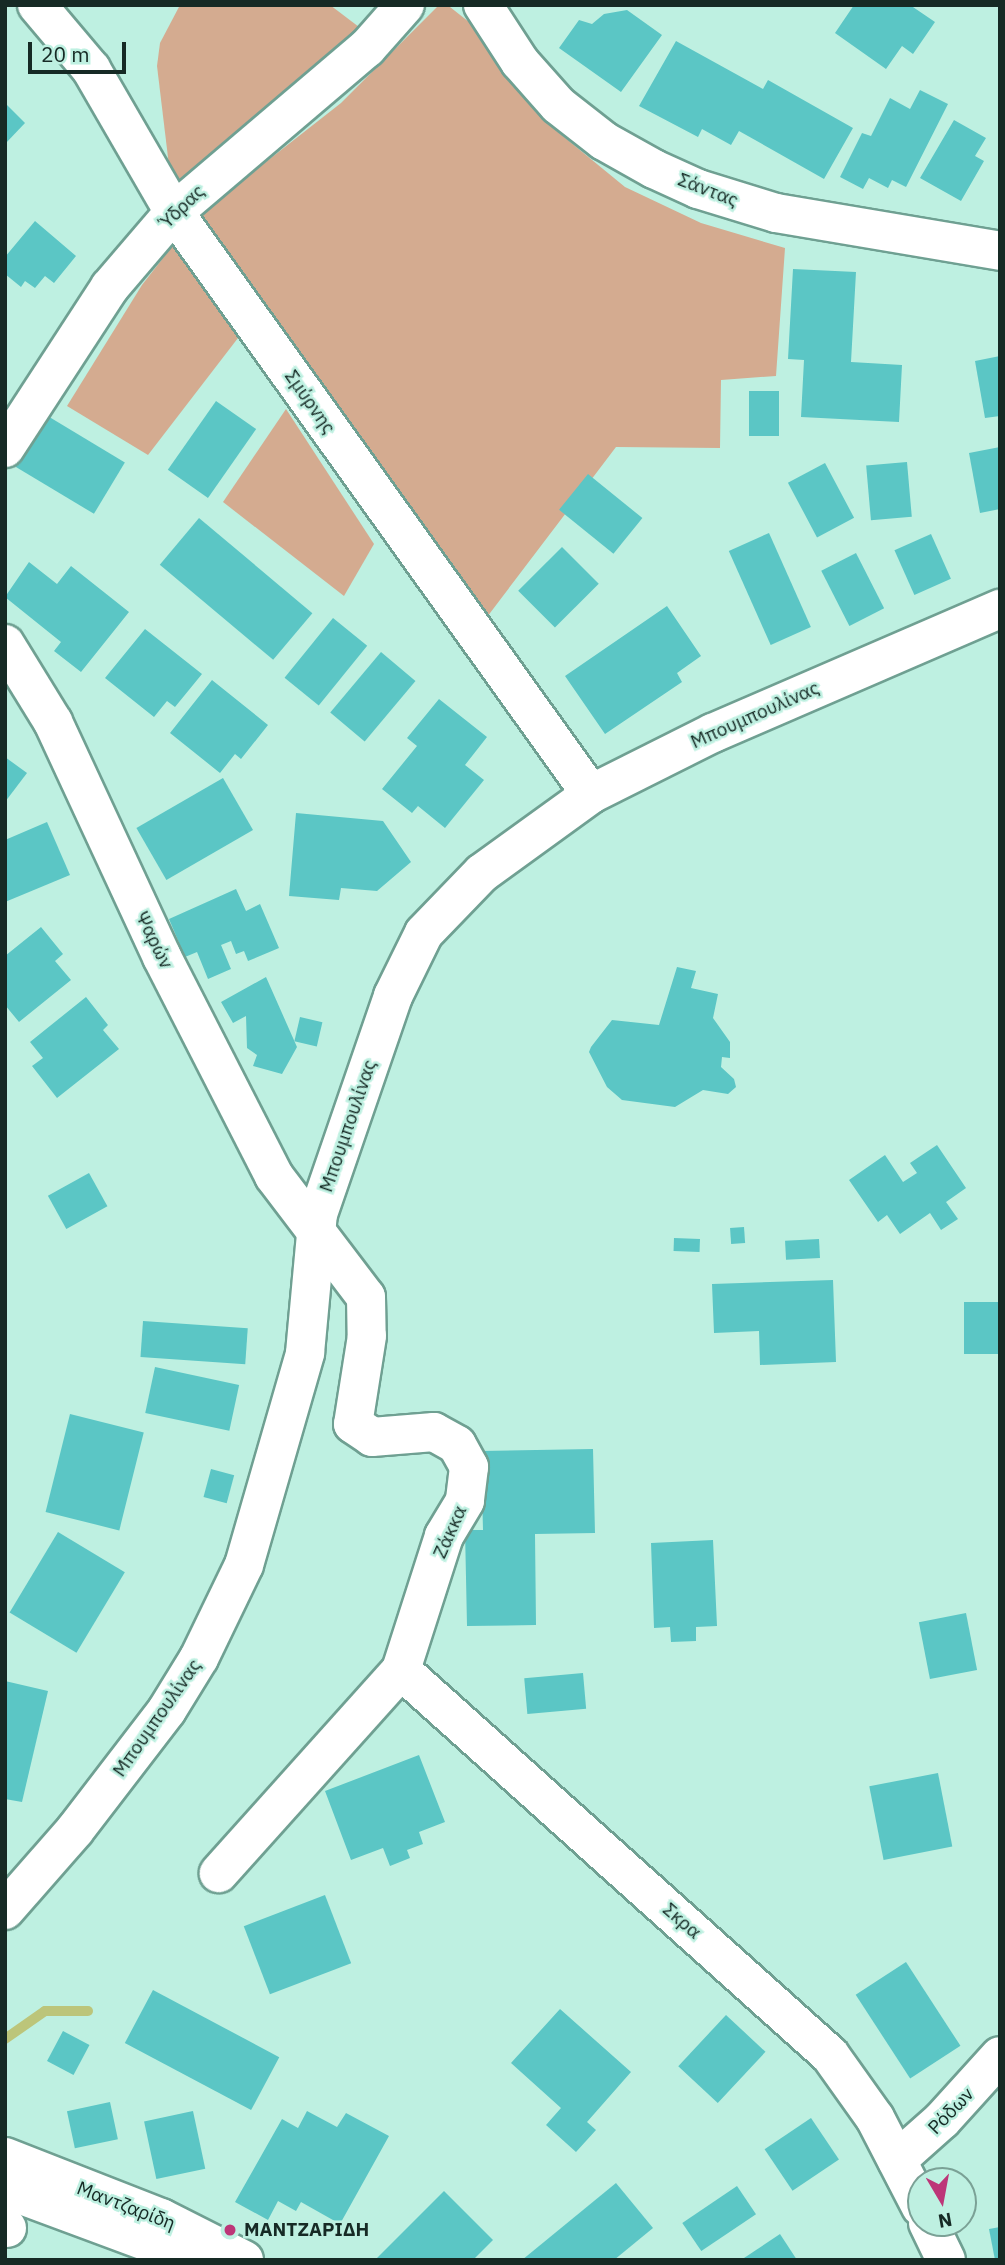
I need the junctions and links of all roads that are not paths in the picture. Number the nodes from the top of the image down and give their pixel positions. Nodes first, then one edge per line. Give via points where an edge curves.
1 (37, 5) edge
2 (405, 5) edge
3 (483, 5) edge
4 (174, 212) junction
5 (1000, 251) edge
6 (5, 448) edge
7 (1000, 609) edge
8 (5, 644) edge
9 (591, 794) junction
10 (314, 1230) junction
11 (401, 1670) junction
12 (219, 1873) dead end
13 (5, 1910) edge
14 (1000, 2056) edge
15 (5, 2157) edge
16 (897, 2160) junction
17 (907, 2180) edge
18 (5, 2189) edge
19 (935, 2237) edge
20 (181, 2260) edge
21 (244, 2260) edge
22 (946, 2260) edge

1 - 4 street, Σμύρνης via 91,69
2 - 4 street, Ύδρας via 367,48
3 - 5 street, Σάντας via 520,62 558,105 604,141 654,169 698,189 776,214
4 - 6 street, Ύδρας via 110,287
4 - 9 street, Σμύρνης
7 - 9 street, Μπουμπουλίνας via 713,733
8 - 10 street, Ψαρών via 53,722 235,1103 284,1193
9 - 10 street, Μπουμπουλίνας via 482,873 440,913 412,951
10 - 11 street, Ζάκκα via 366,1297 367,1336 353,1424 372,1437 434,1432 457,1445 469,1467 465,1501 444,1536
10 - 13 street, Μπουμπουλίνας via 305,1353 270,1487 229,1598 167,1710 75,1830
11 - 12 street, Ζάκκα
11 - 16 street, Σκρα via 830,2055 861,2096
14 - 16 street, Ρόδων via 942,2120
15 - 21 street, Μαντζαρίδη via 161,2218
16 - 17 street, Σκρα
18 - 20 street, Μαντζαρίδη via 113,2227
19 - 22 street

